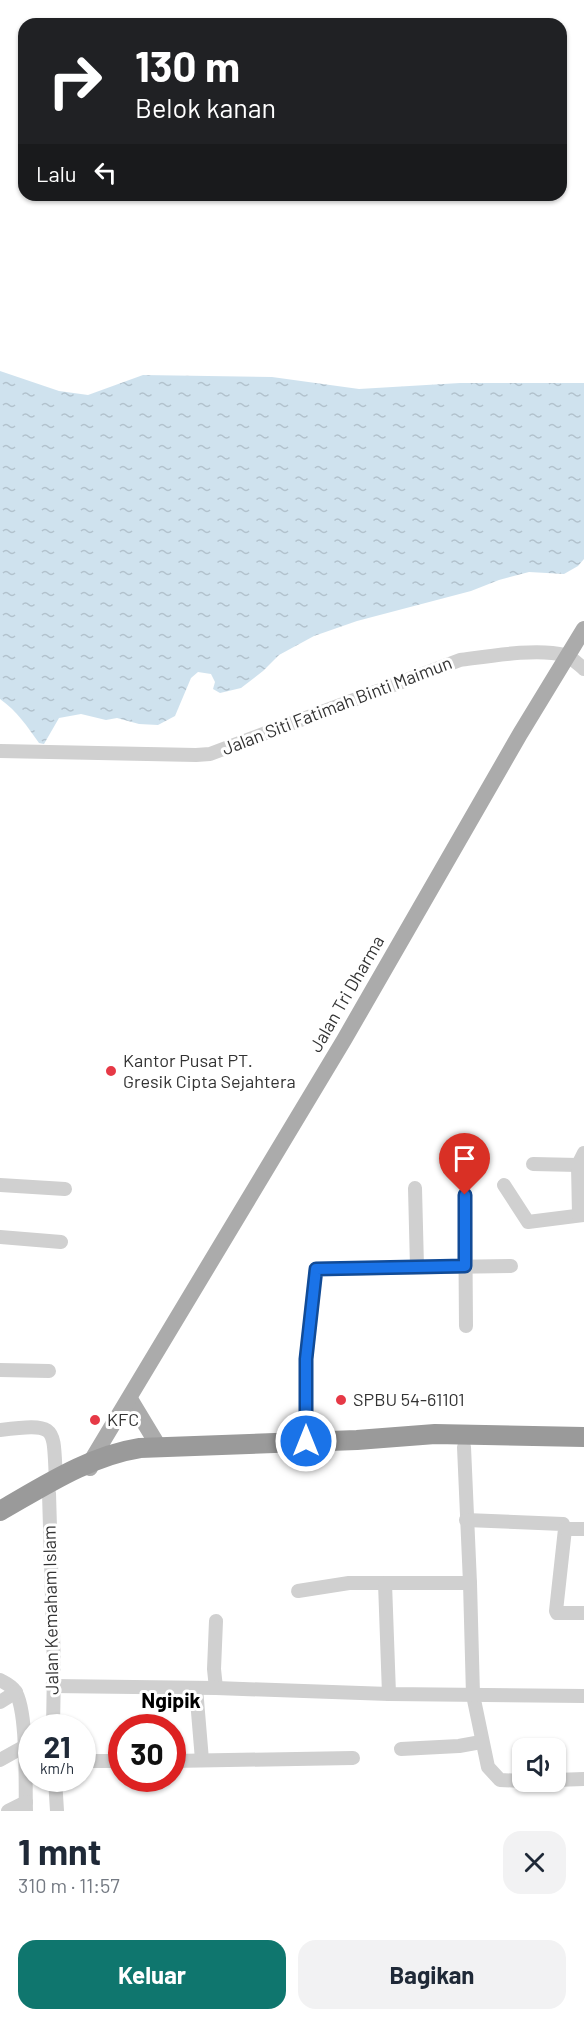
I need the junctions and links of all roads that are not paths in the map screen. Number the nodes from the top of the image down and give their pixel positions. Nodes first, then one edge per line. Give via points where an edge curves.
1 (584, 629) edge
2 (567, 656) junction
3 (584, 669) edge
4 (0, 751) edge
5 (581, 1159) edge
6 (532, 1164) dead end
7 (0, 1185) edge
8 (504, 1185) dead end
9 (415, 1188) dead end
10 (64, 1189) dead end
11 (465, 1195) dead end
12 (581, 1215) edge
13 (0, 1237) edge
14 (61, 1242) dead end
15 (465, 1266) junction
16 (511, 1266) dead end
17 (417, 1267) junction
18 (466, 1326) dead end
19 (0, 1370) edge
20 (49, 1371) dead end
21 (130, 1399) junction
22 (0, 1430) edge
23 (584, 1437) edge
24 (306, 1441) junction
25 (464, 1447) junction
26 (584, 1447) edge
27 (161, 1451) junction
28 (90, 1466) junction
29 (52, 1487) junction
30 (0, 1511) edge
31 (0, 1520) edge
32 (466, 1520) junction
33 (565, 1529) junction
34 (584, 1529) edge
35 (385, 1583) junction
36 (470, 1583) junction
37 (298, 1591) dead end
38 (584, 1613) edge
39 (216, 1621) dead end
40 (0, 1680) edge
41 (52, 1686) junction
42 (196, 1688) junction
43 (216, 1688) junction
44 (16, 1692) junction
45 (389, 1694) junction
46 (473, 1695) junction
47 (584, 1696) edge
48 (0, 1702) edge
49 (21, 1714) edge
50 (53, 1714) edge
51 (481, 1742) junction
52 (401, 1749) dead end
53 (18, 1750) edge
54 (353, 1758) dead end
55 (0, 1760) edge
56 (202, 1760) junction
57 (186, 1761) edge
58 (584, 1779) edge
59 (566, 1780) edge
60 (512, 1781) edge
61 (56, 1792) edge
62 (26, 1806) edge
63 (8, 1811) edge
64 (57, 1811) edge

1 - 2 main road, Jalan Tri Dharma
2 - 3 street
2 - 4 street, Jalan Siti Fatimah Binti Maimun via 498,654 460,660 210,754
2 - 21 main road, Jalan Tri Dharma
5 - 6 street
5 - 12 street
7 - 10 street
8 - 12 street via 530,1222
9 - 17 street
11 - 15 street
13 - 14 street
15 - 16 street
15 - 17 street
15 - 18 street
17 - 24 street via 316,1269 306,1359
19 - 20 street
21 - 27 main road
21 - 28 main road, Jalan Tri Dharma
22 - 29 street, Jalan Kemaham Islam via 47,1429 53,1437
23 - 24 highway via 435,1434
24 - 27 highway
25 - 26 highway
25 - 27 highway
25 - 32 street
27 - 28 highway
28 - 29 highway
29 - 30 highway
29 - 31 highway
29 - 41 street, Jalan Kemaham Islam
32 - 33 street via 562,1523
32 - 36 street
33 - 34 street
33 - 38 street via 556,1611
35 - 36 street
35 - 37 street via 349,1583
35 - 45 street
36 - 46 street
39 - 43 street
40 - 44 street
41 - 42 street
41 - 50 street, Jalan Kemaham Islam
42 - 43 street
42 - 56 street
43 - 45 street
44 - 48 street
44 - 49 street
45 - 46 street
46 - 47 street
46 - 51 street
51 - 52 street
51 - 60 street via 488,1767 501,1780
53 - 55 street
54 - 56 street
56 - 57 street
58 - 59 street
61 - 64 street
62 - 63 street

